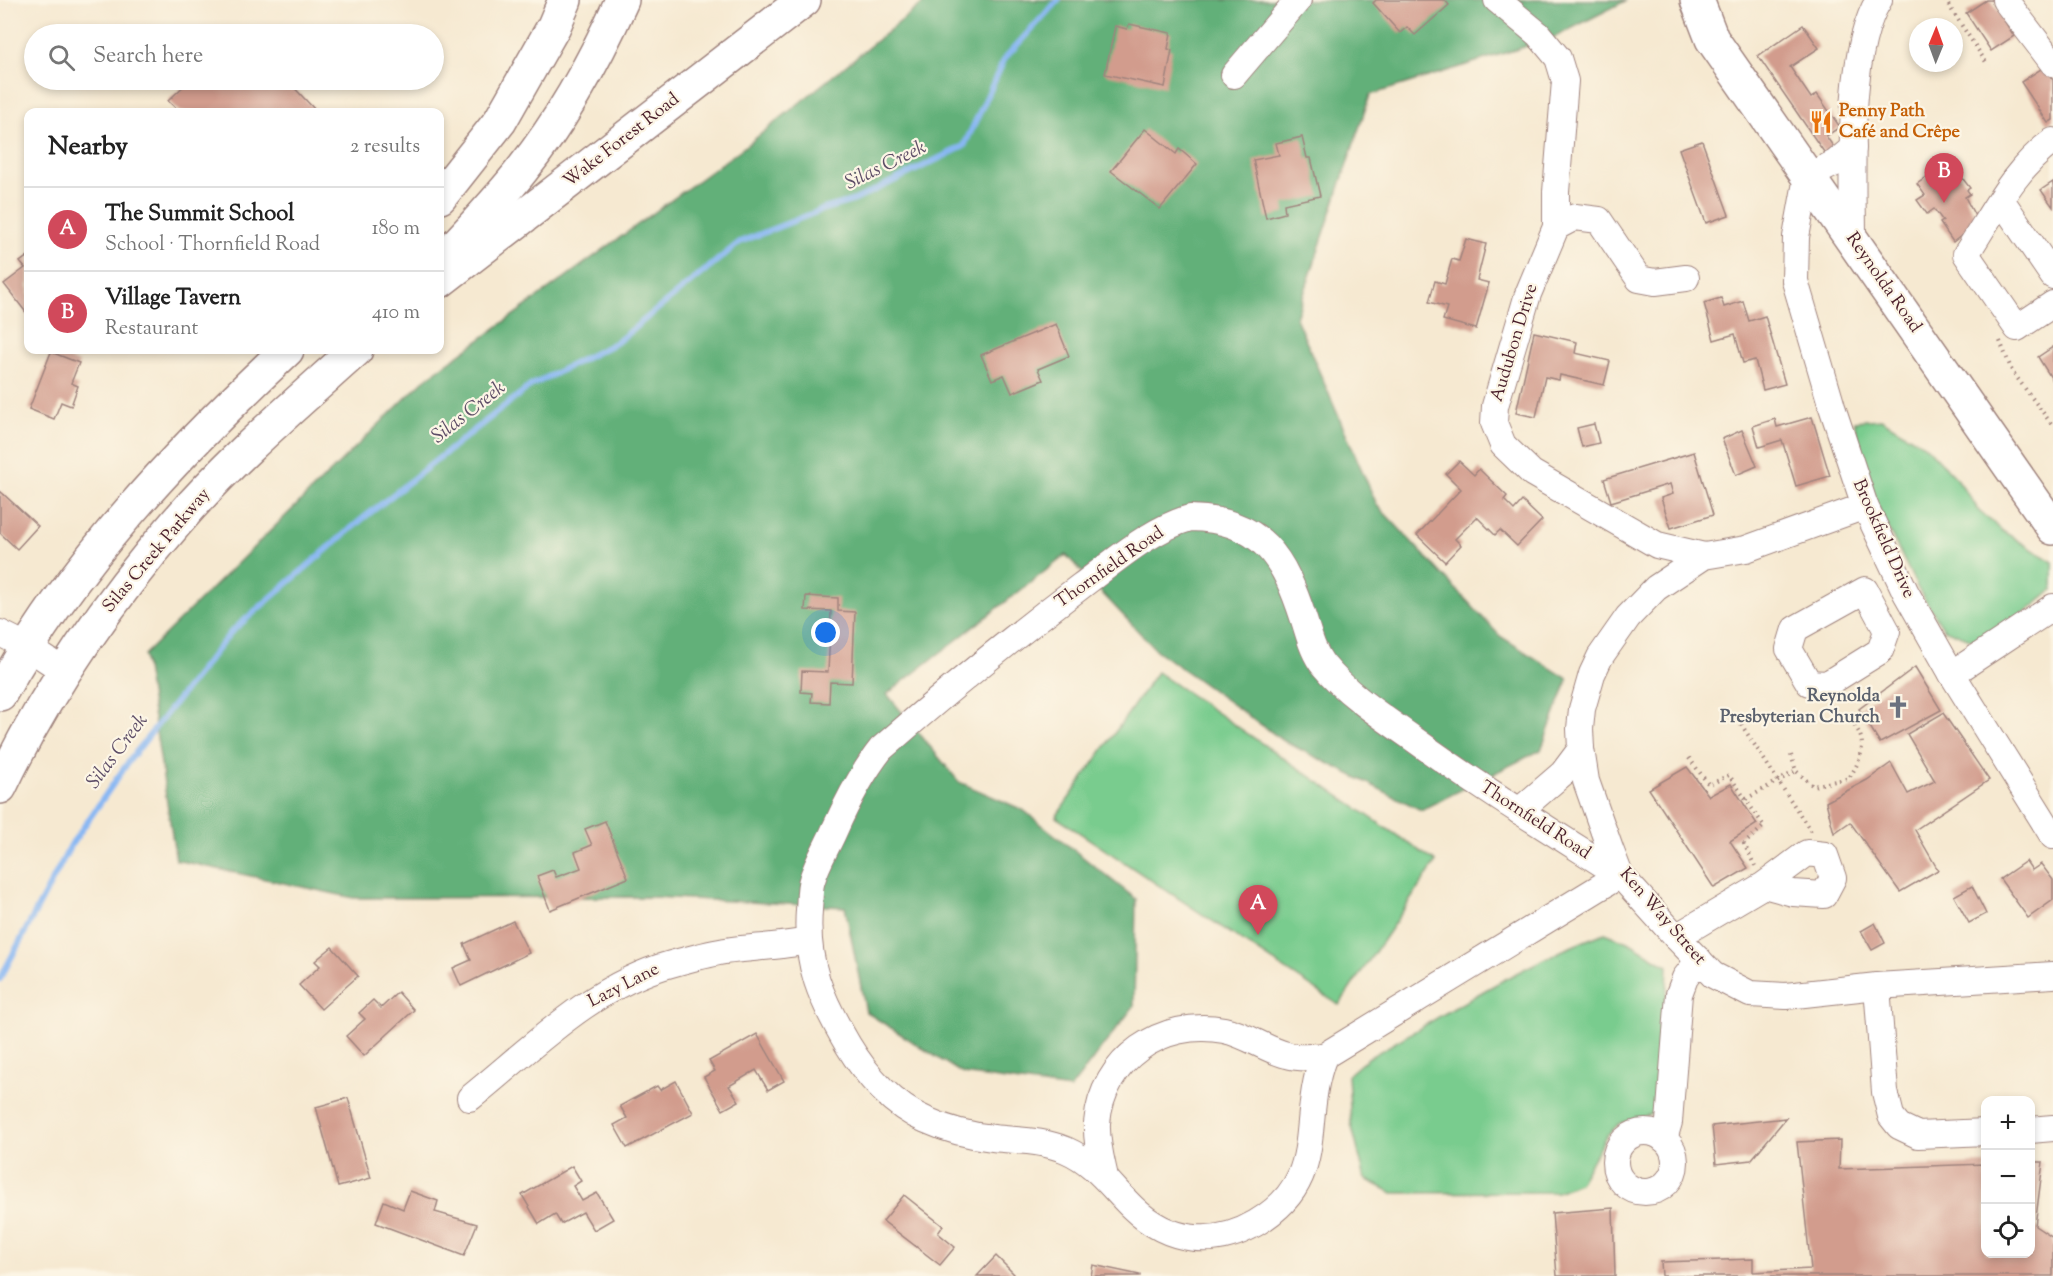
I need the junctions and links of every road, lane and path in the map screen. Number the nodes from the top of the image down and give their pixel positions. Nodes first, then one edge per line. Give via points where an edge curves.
1 (565, 0) edge
2 (622, 0) edge
3 (804, 0) edge
4 (1298, 0) edge
5 (1497, 0) edge
6 (1697, 0) edge
7 (1705, 0) edge
8 (1879, 0) edge
9 (1945, 0) edge
10 (2005, 0) edge
11 (1712, 39) junction
12 (2053, 63) edge
13 (1988, 65) dead end
14 (1234, 75) dead end
15 (2053, 141) edge
16 (1853, 148) junction
17 (1808, 177) junction
18 (444, 192) edge
19 (2002, 201) junction
20 (1556, 227) junction
21 (1853, 240) junction
22 (444, 259) edge
23 (2053, 276) edge
24 (444, 278) edge
25 (1686, 278) dead end
26 (2053, 304) edge
27 (2001, 344) dead end
28 (283, 354) edge
29 (352, 354) edge
30 (2053, 426) edge
31 (1865, 506) junction
32 (2053, 528) edge
33 (1704, 556) junction
34 (1896, 572) junction
35 (1865, 590) dead end
36 (2053, 607) edge
37 (13, 640) edge
38 (64, 671) junction
39 (1952, 674) junction
40 (0, 694) edge
41 (1833, 709) dead end
42 (1741, 723) dead end
43 (1581, 749) junction
44 (1791, 755) dead end
45 (1689, 758) dead end
46 (1796, 771) junction
47 (1778, 780) junction
48 (0, 787) edge
49 (1746, 799) junction
50 (1519, 811) junction
51 (2053, 836) edge
52 (1815, 838) dead end
53 (1620, 875) junction
54 (1764, 885) joint
55 (1676, 937) junction
56 (807, 941) junction
57 (1699, 960) junction
58 (2053, 975) edge
59 (1877, 987) junction
60 (1324, 1056) junction
61 (470, 1098) dead end
62 (2053, 1128) edge
63 (2035, 1130) edge
64 (1981, 1132) edge
65 (1664, 1139) dead end
66 (1105, 1177) junction

1 - 18 main road via 500,121
2 - 22 main road via 603,43 559,119 523,170
3 - 24 main road, Wake Forest Road
4 - 14 street
5 - 20 street, Audubon Drive via 1538,34 1558,58 1565,81
6 - 11 main road, Reynolda Road
7 - 11 main road, Reynolda Road
8 - 16 street via 1860,46
9 - 13 path
10 - 12 street
11 - 17 main road, Reynolda Road
15 - 19 street via 2022,167
16 - 17 street
16 - 21 street
17 - 21 main road, Reynolda Road
17 - 31 street, Brookfield Drive via 1796,237 1795,280
19 - 23 street
19 - 26 street via 1966,254 2016,328
20 - 25 street via 1575,217 1599,220 1639,279 1655,282
20 - 33 street, Audubon Drive via 1528,294 1495,406 1494,423 1503,445 1532,473 1647,540
21 - 32 main road, Reynolda Road
27 - 30 path via 2012,371
28 - 37 main road via 191,443
29 - 38 main road, Silas Creek Parkway via 243,454 177,522 116,596
31 - 33 street, Ken Way Street via 1746,549
31 - 34 street, Brookfield Drive
33 - 43 street, Ken Way Street via 1642,600 1600,657 1582,709
34 - 35 street
34 - 39 street, Brookfield Drive
36 - 39 street
37 - 38 street
37 - 40 main road
38 - 48 main road, Silas Creek Parkway
39 - 51 street, Brookfield Drive
41 - 46 path via 1852,720 1862,739 1861,760 1849,778 1814,786
42 - 47 path
43 - 50 street via 1563,773
43 - 53 street, Ken Way Street via 1591,798
44 - 46 path
45 - 49 path via 1709,785 1729,775
46 - 47 path
47 - 49 path
47 - 52 path
49 - 54 path via 1764,826 1744,844
50 - 53 street, Thornfield Road
50 - 56 street, Thornfield Road via 1381,716 1333,676 1321,663 1290,581 1267,544 1234,526 1190,518 1159,532 1023,630 881,749 844,809 811,882
53 - 55 street, Ken Way Street
53 - 60 street
54 - 55 street
55 - 57 street, Ken Way Street
56 - 61 street, Lazy Lane via 725,951 669,964 632,978 586,1004
56 - 66 street, Thornfield Road via 820,992 831,1016 858,1062 895,1099 924,1119 949,1128 992,1138 1045,1142 1088,1162
57 - 59 street, Ken Way Street via 1734,988 1765,996
57 - 65 street via 1679,994 1669,1122
58 - 59 street, Ken Way Street
59 - 64 street via 1890,1116 1899,1126 1918,1135
60 - 66 street via 1286,1055 1249,1037 1201,1028 1161,1036 1117,1068 1102,1098 1097,1138
60 - 66 street, Thornfield Road via 1315,1085 1309,1154 1301,1176 1280,1205 1256,1223 1216,1239 1174,1235 1135,1210
62 - 63 street

